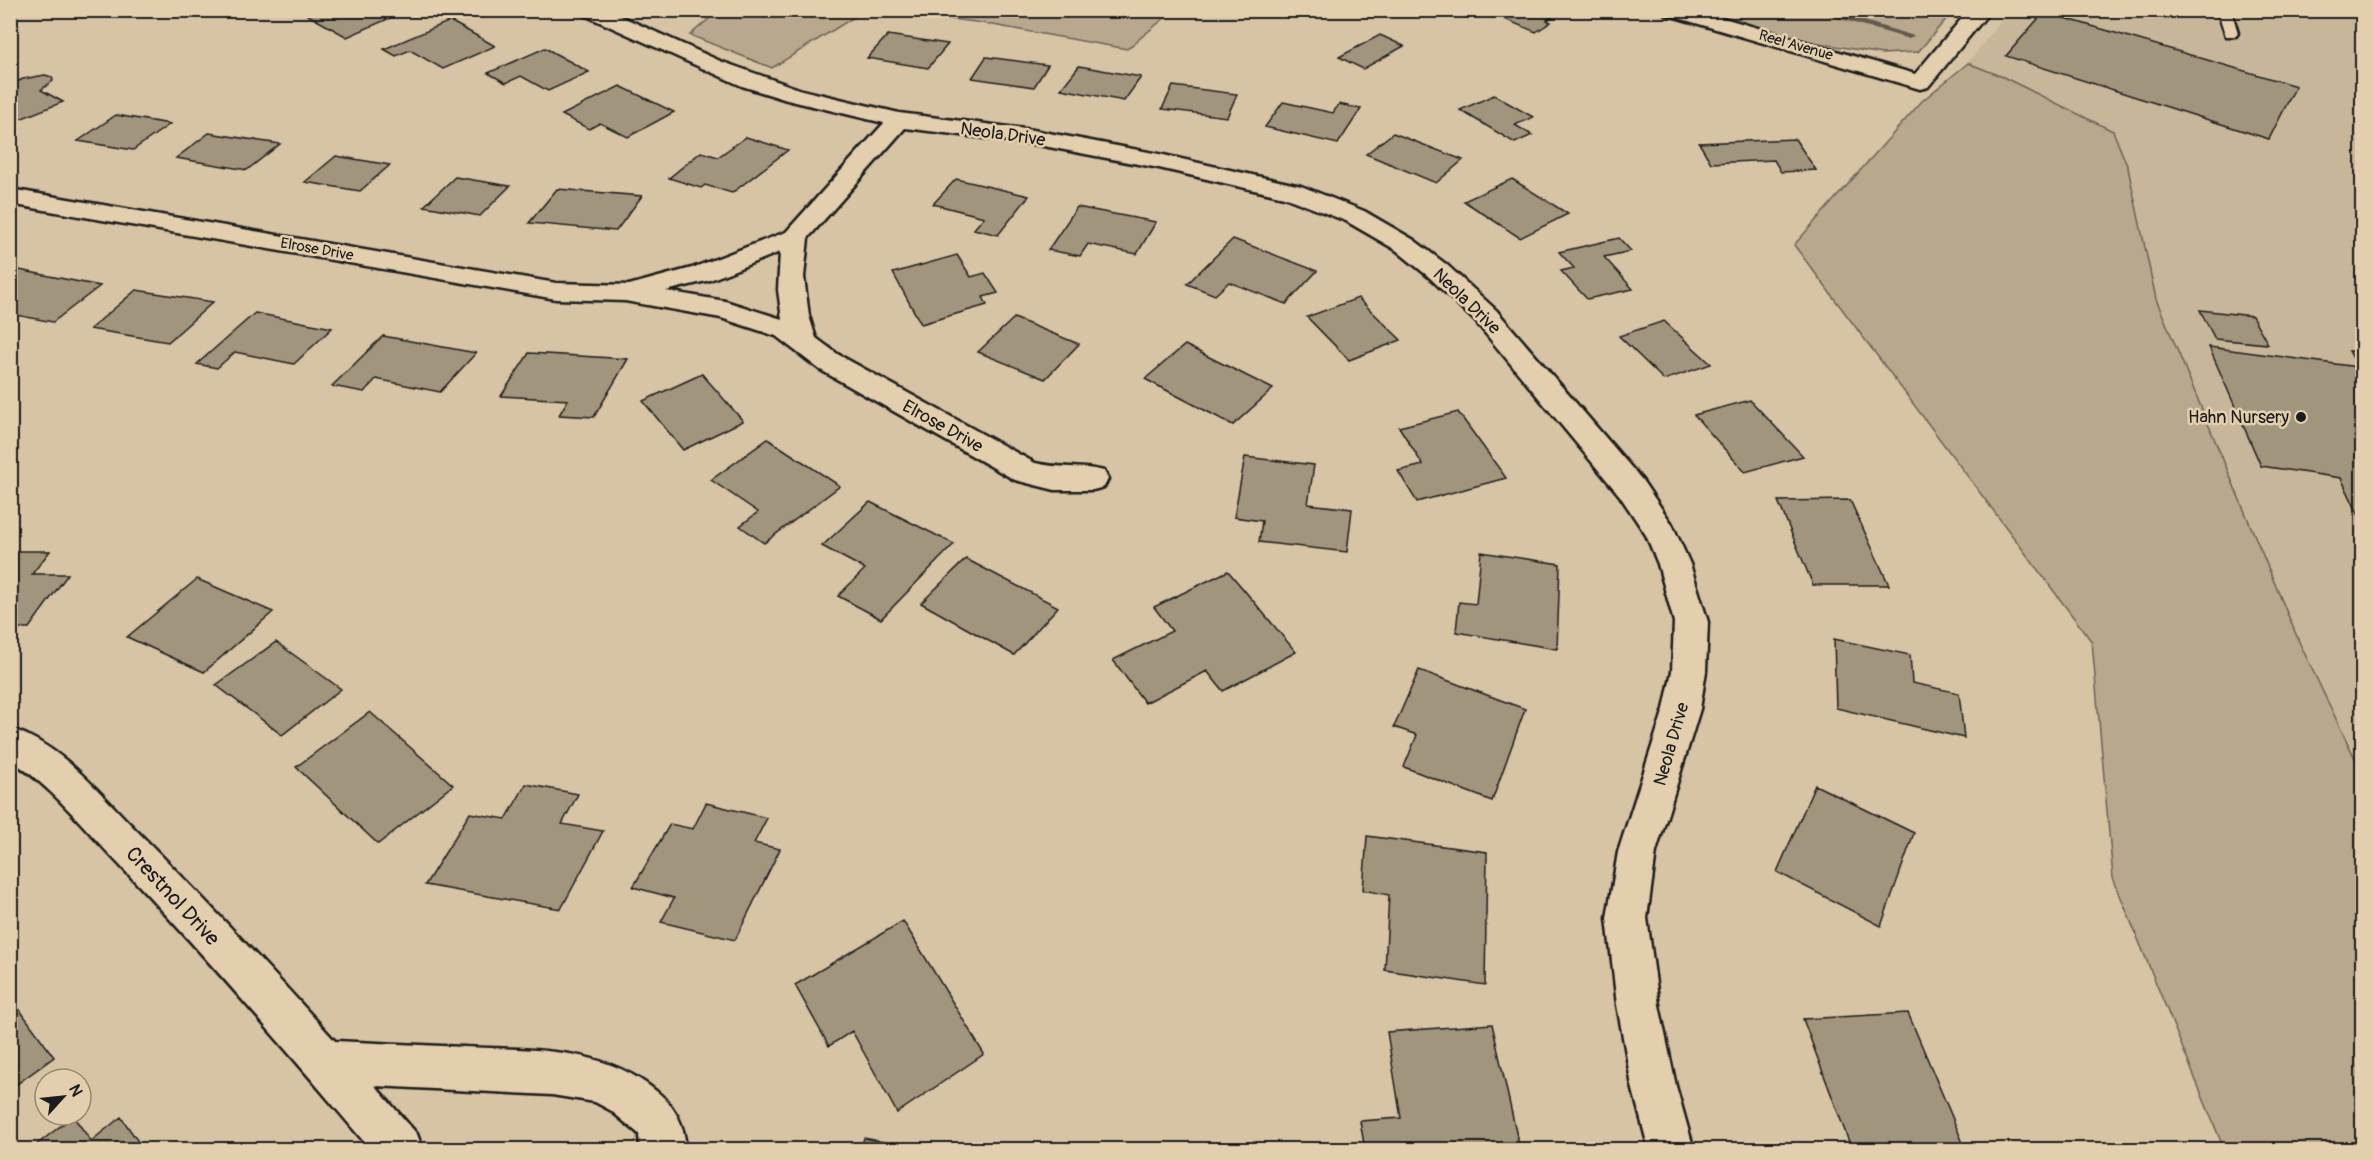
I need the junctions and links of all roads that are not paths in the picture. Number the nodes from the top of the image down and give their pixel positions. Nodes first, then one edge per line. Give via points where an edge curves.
1 (589, 10) edge
2 (1672, 10) edge
3 (1981, 10) edge
4 (2224, 10) edge
5 (2231, 33) dead end
6 (899, 120) junction
7 (10, 196) edge
8 (795, 237) junction
9 (626, 293) junction
10 (803, 342) junction
11 (1093, 479) dead end
12 (10, 743) edge
13 (326, 1062) junction
14 (401, 1149) edge
15 (663, 1149) edge
16 (1672, 1149) edge

1 - 6 street, Neola Drive via 750,81
2 - 3 street, Reel Avenue via 1920,82
4 - 5 lane
6 - 8 street, Elrose Drive
6 - 16 street, Neola Drive via 1033,137 1159,161 1292,191 1355,216 1405,245 1486,316 1631,488 1661,532 1691,622 1689,671 1682,709 1637,852 1627,918 1638,1005 1654,1086
7 - 9 street, Elrose Drive via 556,291
8 - 9 street, Elrose Drive via 701,274
8 - 10 street via 790,289 794,321
9 - 10 street, Elrose Drive via 725,310 786,330
10 - 11 street, Elrose Drive via 829,362 1026,472 1055,479
12 - 13 street, Crestnol Drive via 20,745 62,780
13 - 14 street, Crestnol Drive
13 - 15 street via 552,1072 599,1081 626,1094 656,1119

